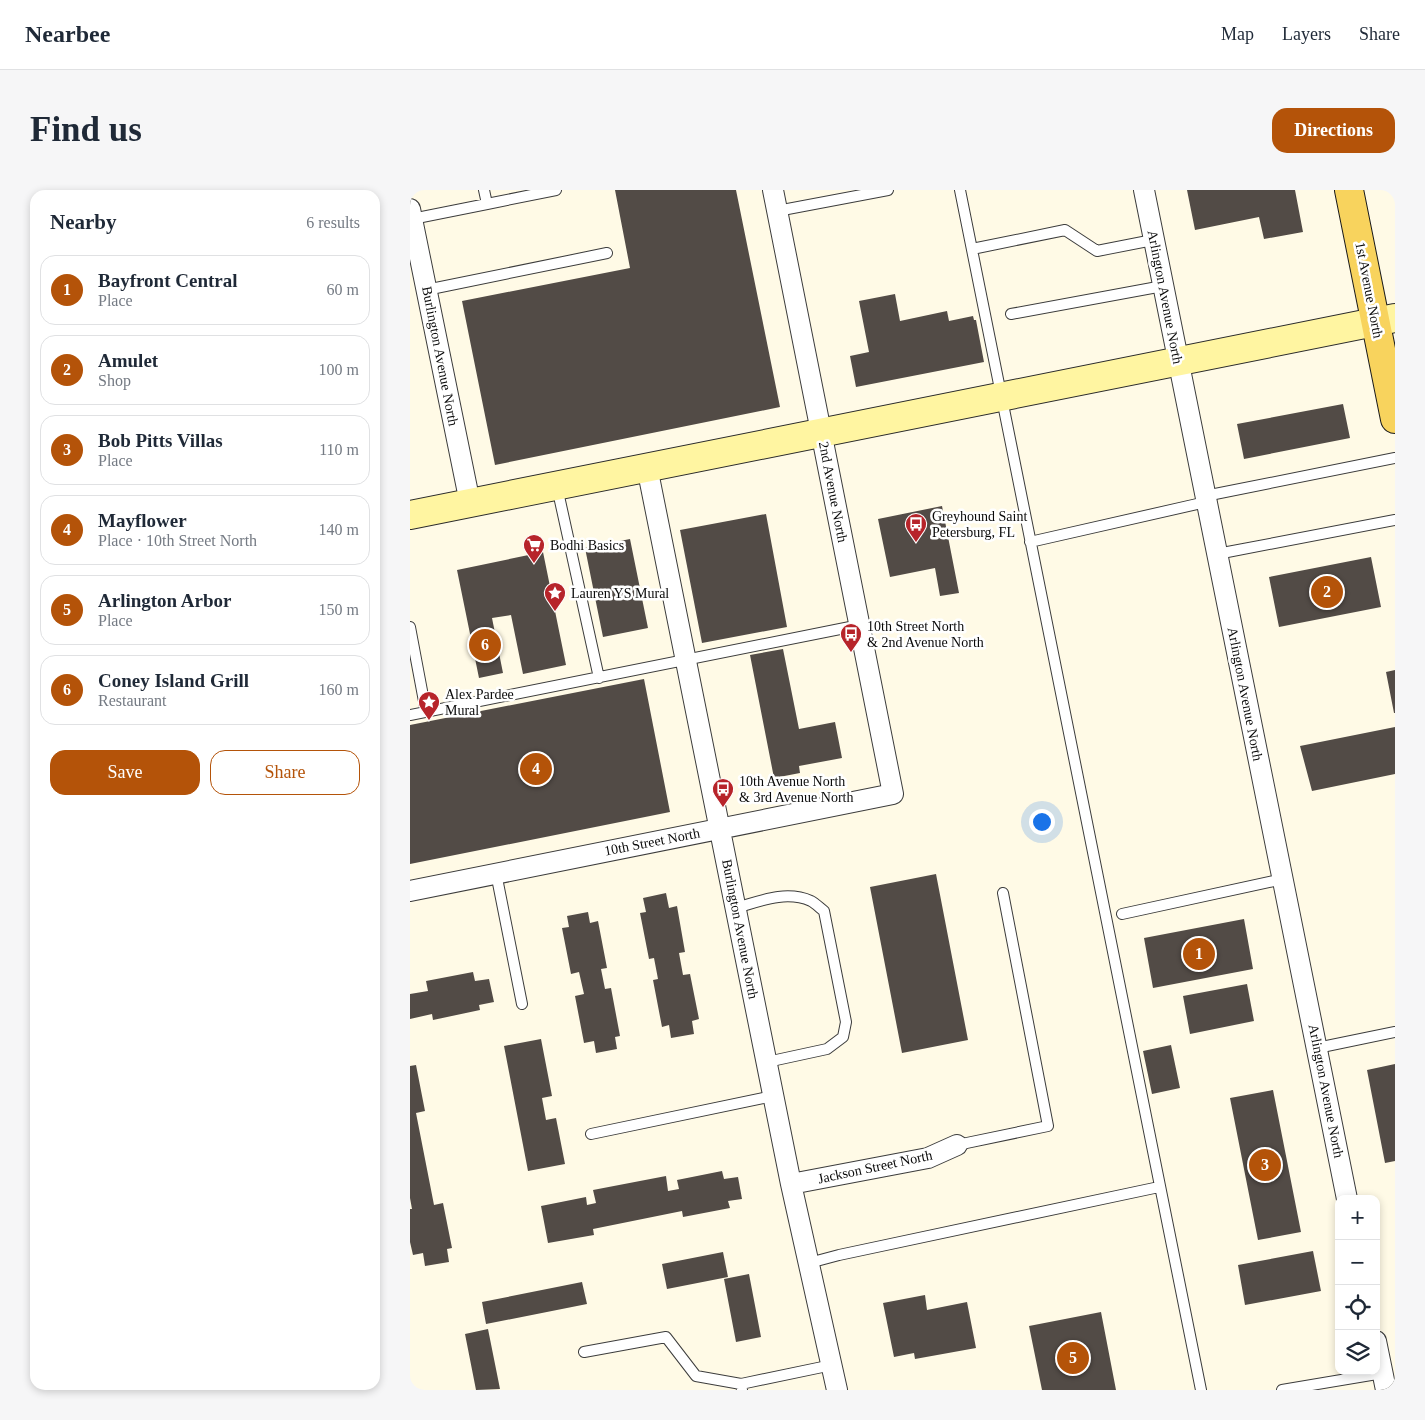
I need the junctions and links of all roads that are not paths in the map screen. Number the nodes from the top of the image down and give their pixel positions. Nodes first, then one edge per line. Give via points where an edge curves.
1 (484, 190) edge
2 (556, 190) edge
3 (773, 190) edge
4 (888, 190) edge
5 (960, 190) edge
6 (1144, 190) edge
7 (1349, 190) edge
8 (487, 204) junction
9 (777, 211) junction
10 (411, 214) edge
11 (1154, 240) junction
12 (972, 249) junction
13 (607, 253) dead end
14 (1163, 286) junction
15 (426, 290) junction
16 (1011, 314) dead end
17 (1385, 320) edge
18 (1178, 361) junction
19 (1001, 397) junction
20 (1395, 419) edge
21 (821, 433) junction
22 (1395, 458) edge
23 (647, 467) junction
24 (557, 486) junction
25 (1206, 499) junction
26 (470, 503) junction
27 (410, 515) edge
28 (1395, 520) edge
29 (1030, 542) junction
30 (1217, 554) junction
31 (860, 625) junction
32 (410, 627) edge
33 (686, 661) junction
34 (599, 678) junction
35 (426, 712) junction
36 (410, 715) edge
37 (894, 794) joint
38 (720, 828) junction
39 (496, 873) junction
40 (1283, 879) junction
41 (410, 890) edge
42 (1003, 893) dead end
43 (736, 908) junction
44 (1122, 914) dead end
45 (522, 1004) dead end
46 (1395, 1032) edge
47 (1317, 1048) junction
48 (767, 1062) junction
49 (773, 1096) junction
50 (591, 1134) dead end
51 (957, 1145) joint
52 (791, 1184) junction
53 (1160, 1188) junction
54 (1347, 1195) edge
55 (809, 1263) junction
56 (584, 1352) dead end
57 (1380, 1361) edge
58 (832, 1365) junction
59 (1384, 1381) edge
60 (742, 1387) edge
61 (837, 1390) edge
62 (1201, 1390) edge
63 (1282, 1390) edge

1 - 8 lane
2 - 8 lane
3 - 9 street, 2nd Avenue North
4 - 9 lane
5 - 12 lane
6 - 11 street, Arlington Avenue North
7 - 17 main road, 1st Avenue North
8 - 10 lane
9 - 21 street, 2nd Avenue North
10 - 15 street, Burlington Avenue North
11 - 12 lane via 1097,251 1065,230
11 - 14 street, Arlington Avenue North
12 - 19 lane
13 - 15 lane
14 - 16 lane
14 - 18 street, Arlington Avenue North
15 - 26 street, Burlington Avenue North
17 - 18 main road
17 - 20 main road, 1st Avenue North
18 - 19 main road
18 - 25 street, Arlington Avenue North
19 - 21 main road
19 - 29 lane
21 - 23 main road
21 - 31 street, 2nd Avenue North
22 - 25 lane
23 - 24 main road
23 - 33 street, Burlington Avenue North
24 - 26 main road
24 - 34 lane
25 - 29 lane
25 - 30 street, Arlington Avenue North
26 - 27 main road
28 - 30 lane
29 - 53 lane
30 - 40 street, Arlington Avenue North
31 - 33 lane
31 - 37 street, 2nd Avenue North
32 - 35 lane
33 - 34 lane
33 - 38 street, Burlington Avenue North
34 - 35 lane
35 - 36 lane
37 - 38 street, 10th Street North
38 - 39 street, 10th Street North
38 - 43 street, Burlington Avenue North
39 - 41 street, 10th Street North
39 - 45 lane
40 - 44 lane
40 - 47 street, Arlington Avenue North
42 - 51 lane via 1048,1126
43 - 48 street, Burlington Avenue North
43 - 48 lane via 774,897 791,896 811,901 824,911 826,920 846,1022 842,1037 827,1049
46 - 47 lane
47 - 54 street, Arlington Avenue North
48 - 49 street, Burlington Avenue North
49 - 50 lane
49 - 52 street, Burlington Avenue North
51 - 52 street, Jackson Street North via 928,1158
52 - 55 street, Burlington Avenue North
53 - 55 lane via 839,1254
53 - 62 lane
55 - 58 street, Burlington Avenue North
56 - 60 lane via 666,1336 696,1376
57 - 59 street
58 - 60 lane
58 - 61 street, Burlington Avenue North
59 - 63 lane

